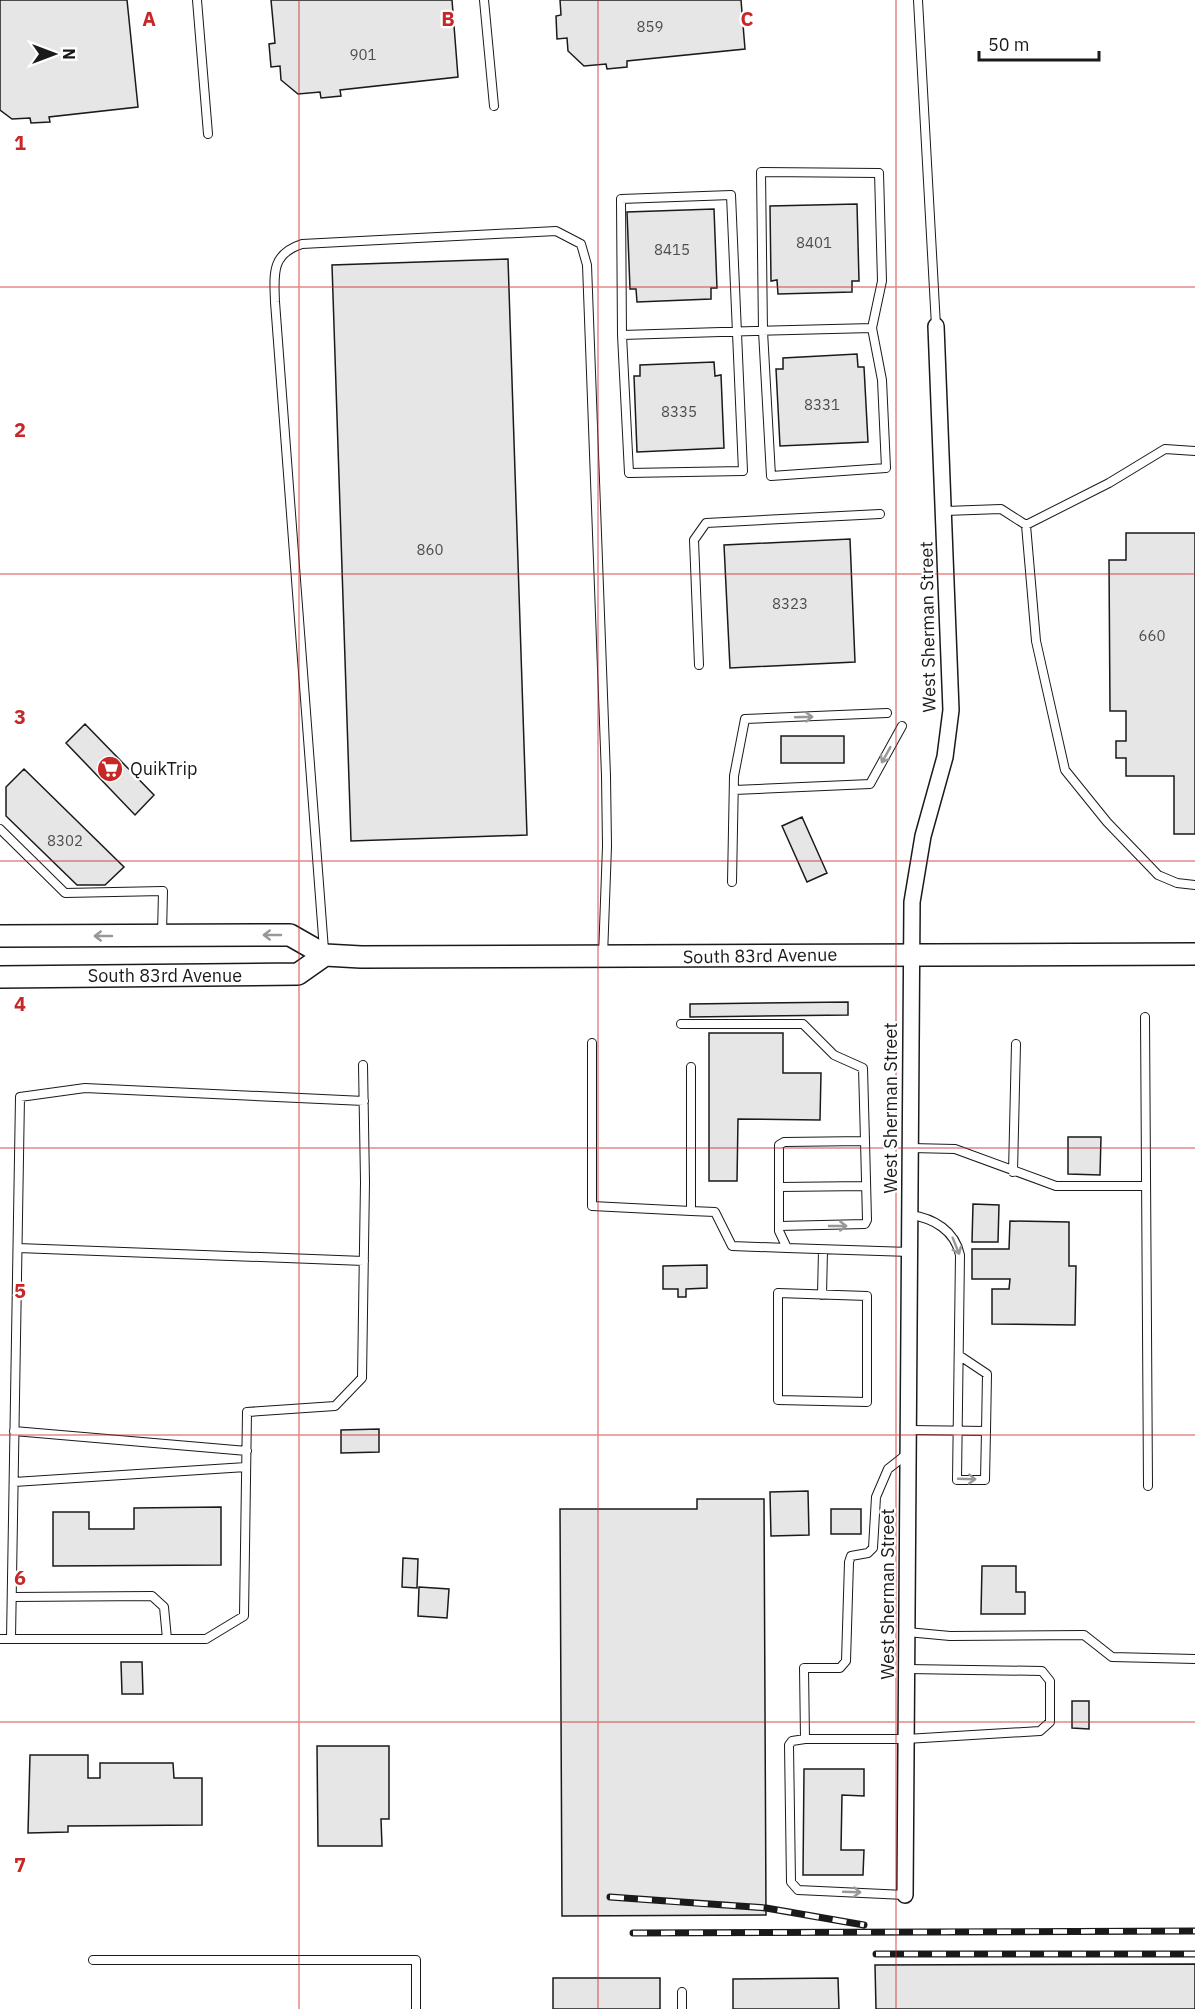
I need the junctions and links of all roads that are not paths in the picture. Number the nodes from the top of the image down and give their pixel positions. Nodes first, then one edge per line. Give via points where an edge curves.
1 (197, 0) edge
2 (484, 0) edge
3 (918, 0) edge
4 (494, 106) dead end
5 (208, 134) dead end
6 (936, 326) joint
7 (872, 328) junction
8 (763, 331) junction
9 (737, 332) junction
10 (622, 334) junction
11 (1195, 451) edge
12 (945, 511) junction
13 (880, 514) dead end
14 (1026, 525) junction
15 (699, 665) dead end
16 (887, 713) dead end
17 (902, 726) dead end
18 (734, 790) junction
19 (0, 829) edge
20 (732, 882) dead end
21 (1195, 885) edge
22 (0, 936) edge
23 (162, 936) junction
24 (1195, 954) edge
25 (325, 955) junction
26 (911, 955) junction
27 (603, 957) junction
28 (0, 977) edge
29 (1145, 1017) dead end
30 (681, 1024) dead end
31 (592, 1042) dead end
32 (1016, 1044) dead end
33 (363, 1065) dead end
34 (691, 1066) dead end
35 (364, 1101) junction
36 (865, 1141) junction
37 (911, 1148) junction
38 (1013, 1172) junction
39 (866, 1186) junction
40 (1145, 1186) junction
41 (779, 1187) junction
42 (691, 1211) junction
43 (910, 1215) junction
44 (779, 1226) junction
45 (18, 1248) junction
46 (787, 1248) junction
47 (823, 1250) junction
48 (910, 1252) junction
49 (364, 1261) junction
50 (822, 1295) junction
51 (960, 1356) junction
52 (909, 1430) junction
53 (14, 1431) junction
54 (957, 1431) junction
55 (986, 1431) junction
56 (247, 1451) junction
57 (909, 1454) junction
58 (246, 1467) junction
59 (14, 1482) junction
60 (1148, 1486) dead end
61 (12, 1597) junction
62 (907, 1632) junction
63 (0, 1639) edge
64 (11, 1639) junction
65 (167, 1639) junction
66 (1195, 1659) edge
67 (907, 1669) junction
68 (805, 1739) junction
69 (906, 1739) junction
70 (905, 1895) joint
71 (93, 1960) dead end
72 (682, 1992) dead end
73 (416, 2009) edge
74 (682, 2009) edge

1 - 5 lane
2 - 4 lane
3 - 6 lane
6 - 12 street, West Sherman Street
7 - 8 lane
7 - 8 lane via 882,380 886,468 771,476
7 - 8 lane via 882,281 879,173 761,172
8 - 9 lane
9 - 10 lane
9 - 10 lane via 731,195 621,199
9 - 10 lane via 743,471 629,473
11 - 14 lane via 1165,449
12 - 14 lane via 1001,509
12 - 26 street, West Sherman Street via 950,735 916,870
13 - 15 lane via 706,523 694,540
14 - 21 lane via 1036,641 1065,770 1107,822 1158,875
18 -> 16 lane via 745,719
17 -> 18 lane via 870,784
18 - 20 lane
19 - 23 lane via 65,893 163,891
23 -> 22 main road, South 83rd Avenue
25 -> 23 main road, South 83rd Avenue via 290,935
24 - 26 main road, South 83rd Avenue
25 - 27 main road, South 83rd Avenue
25 - 27 lane via 276,314 276,268 280,255 302,244 556,231 581,244 587,265 606,776
25 - 28 main road, South 83rd Avenue via 297,974
26 - 27 main road, South 83rd Avenue
26 - 37 street, West Sherman Street
29 - 40 lane
30 - 36 lane via 803,1024 834,1055 865,1071
31 - 42 lane via 592,1206
32 - 38 lane
33 - 35 lane
34 - 42 lane
35 - 45 lane via 85,1089 20,1097
35 - 49 lane
36 - 39 lane
36 - 41 lane via 781,1143
37 - 38 lane via 955,1149
37 - 43 street, West Sherman Street
38 - 40 lane via 1056,1186
39 - 41 lane
44 -> 39 lane via 865,1224
40 - 60 lane
41 - 44 lane
42 - 46 lane via 715,1212 732,1246
43 - 48 street, West Sherman Street
43 -> 51 lane via 936,1223 958,1245
44 - 46 lane
45 - 49 lane
45 - 53 lane
46 - 47 lane
47 - 48 lane
47 - 50 lane
48 - 52 street, West Sherman Street
49 - 56 lane via 362,1378 336,1406 247,1412
50 - 50 lane via 778,1293 778,1400 867,1402 867,1296
51 - 54 lane
51 - 55 lane via 987,1374
52 - 54 lane
52 - 57 street, West Sherman Street
53 - 56 lane
53 - 59 lane
54 - 55 lane
54 -> 55 lane via 957,1480 985,1480
56 - 58 lane
57 - 62 street, West Sherman Street
57 - 68 lane via 888,1469 876,1497 873,1548 851,1556 849,1562 846,1661 840,1668 804,1668
58 - 59 lane
58 - 65 lane via 244,1616 206,1639
59 - 61 lane
61 - 64 lane
61 - 65 lane via 152,1596 164,1607
62 - 66 lane via 951,1636 1084,1635 1112,1657
62 - 67 street, West Sherman Street
63 - 64 lane
64 - 65 lane
67 - 69 street, West Sherman Street
67 - 69 lane via 1042,1671 1050,1681 1050,1722 1040,1731
68 - 69 lane
68 -> 70 lane via 789,1745 791,1882 798,1890
69 - 70 street, West Sherman Street
71 - 73 lane via 416,1960
72 - 74 lane

